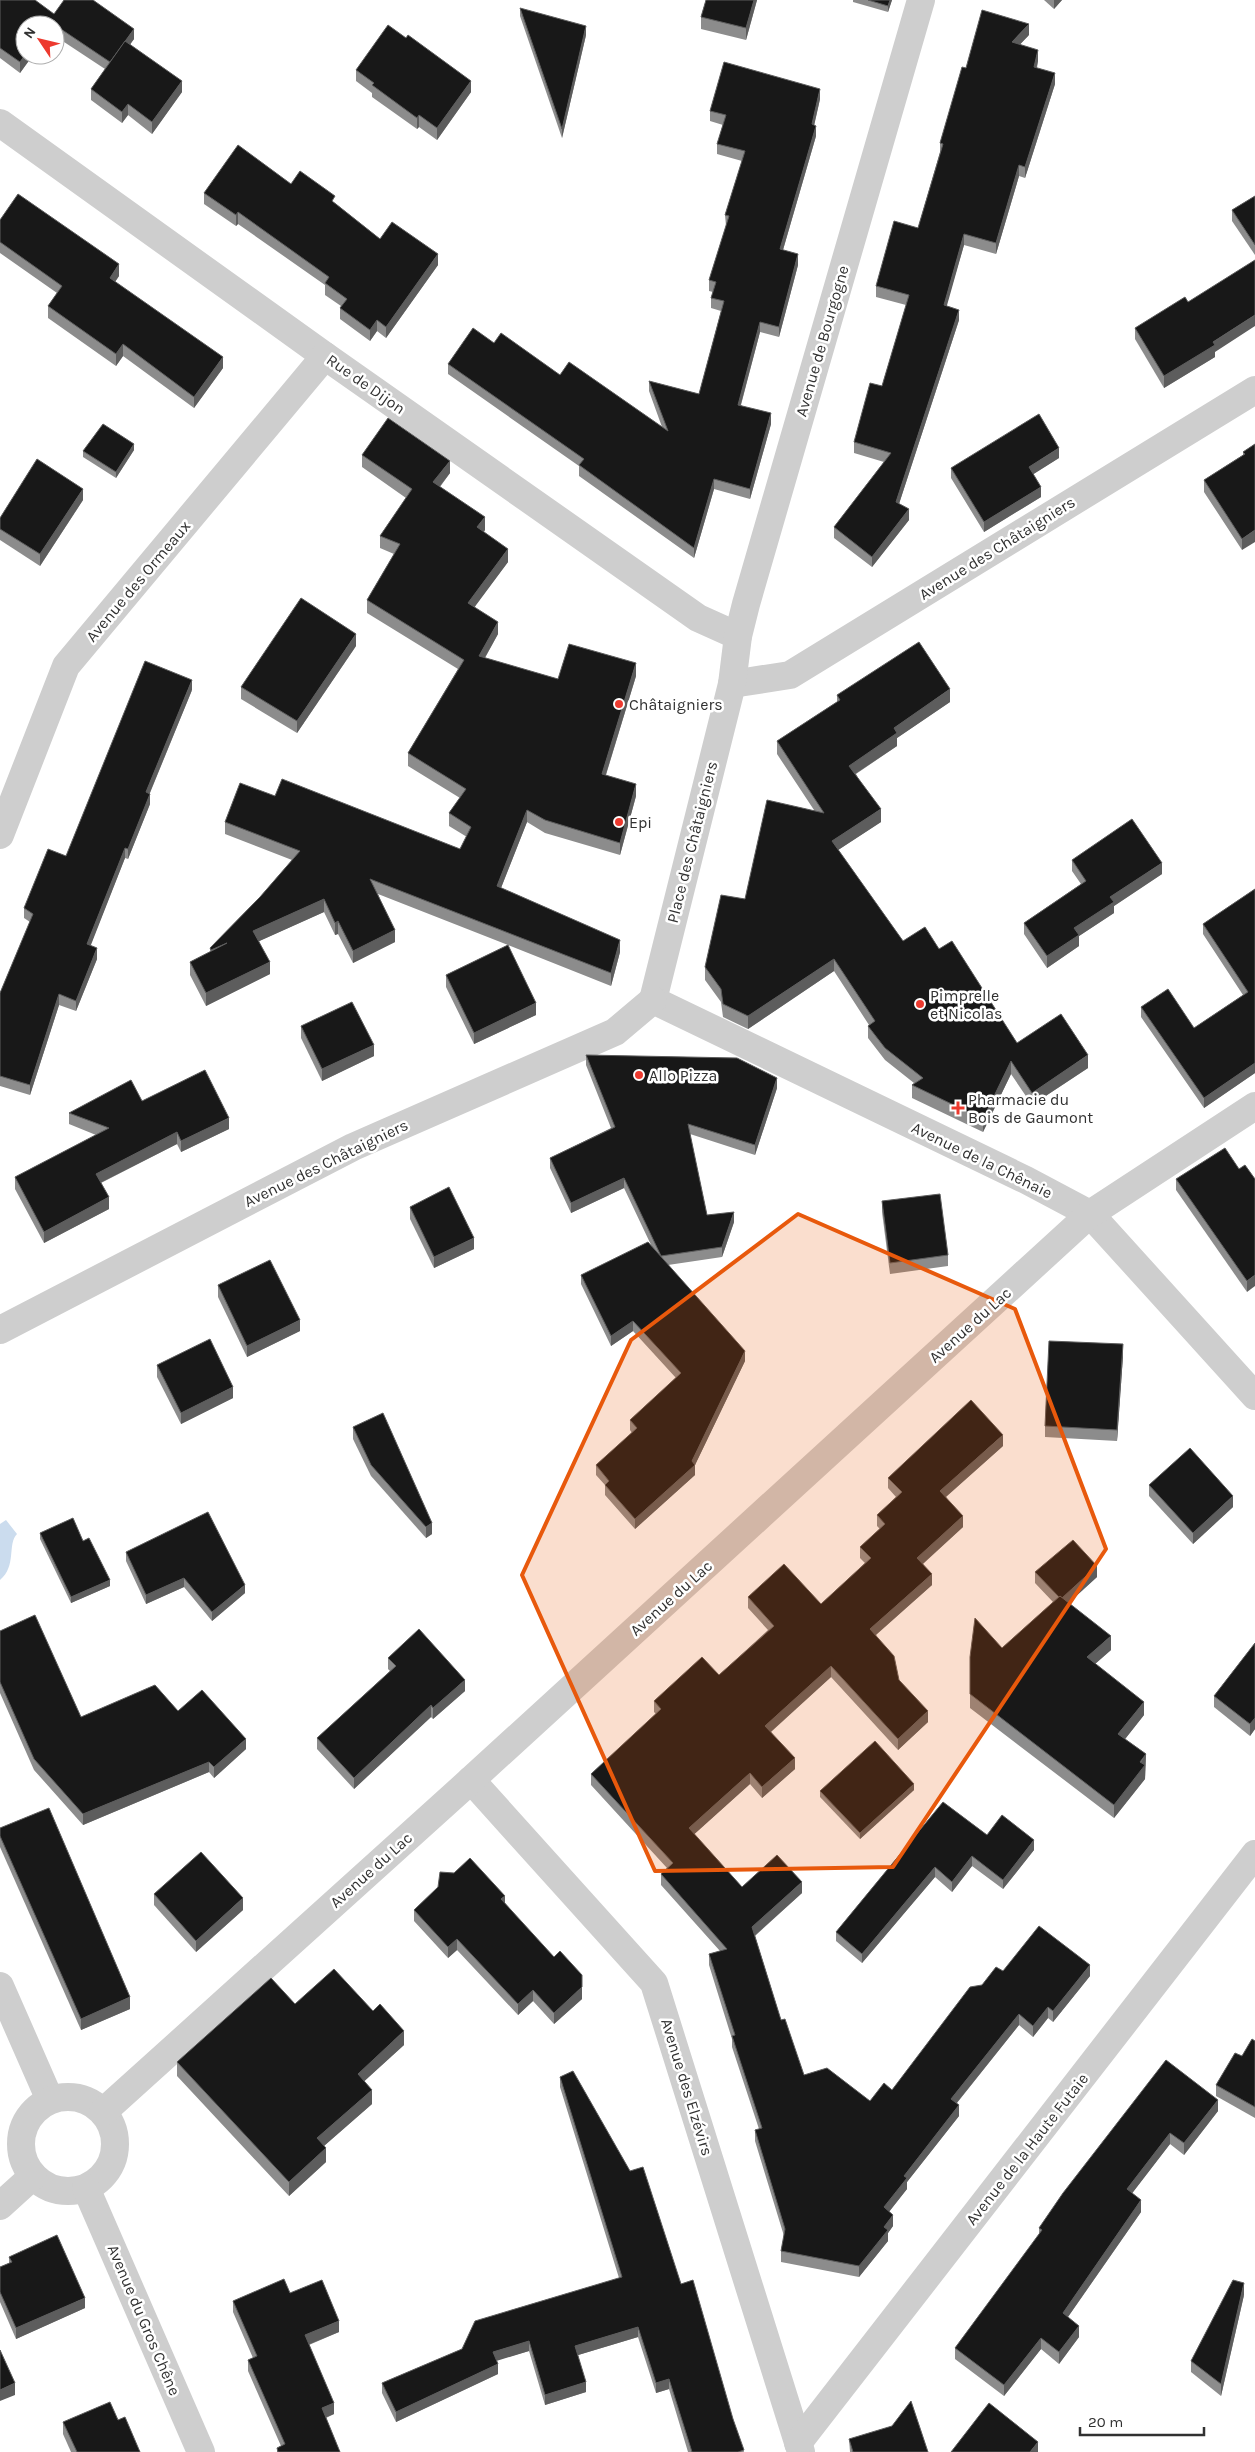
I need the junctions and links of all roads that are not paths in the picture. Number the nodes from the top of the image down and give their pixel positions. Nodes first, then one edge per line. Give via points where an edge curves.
1 (922, 0) edge
2 (0, 122) edge
3 (325, 356) junction
4 (1255, 390) edge
5 (738, 636) junction
6 (732, 684) junction
7 (0, 835) edge
8 (653, 1000) junction
9 (1255, 1106) edge
10 (1090, 1214) junction
11 (0, 1330) edge
12 (1255, 1396) edge
13 (471, 1780) junction
14 (1255, 1854) edge
15 (0, 1986) edge
16 (50, 2100) junction
17 (103, 2112) junction
18 (33, 2176) junction
19 (86, 2188) junction
20 (0, 2206) edge
21 (800, 2448) edge
22 (201, 2452) edge

1 - 5 street, Avenue de Bourgogne
2 - 3 street, Rue de Dijon
3 - 5 street, Rue de Dijon via 698,618
3 - 7 street, Avenue des Ormeaux via 66,666
4 - 6 street, Avenue des Châtaigniers via 790,675
5 - 6 street, Avenue de Bourgogne
6 - 8 street, Place des Châtaigniers
8 - 10 street, Avenue de la Chênaie
8 - 11 street, Avenue des Châtaigniers via 615,1032 353,1147
9 - 10 street, Avenue du Lac
10 - 12 street, Avenue de la Chênaie
10 - 13 street, Avenue du Lac
13 - 17 street, Avenue du Lac
13 - 21 street, Avenue des Elzévirs via 654,1983
14 - 21 street, Avenue de la Haute Futaie
15 - 16 street
16 - 17 street via 78,2098
16 - 18 street via 27,2120 22,2134 24,2164
17 - 19 street via 115,2139 114,2155 109,2169
18 - 19 street via 44,2186 58,2190 72,2192
18 - 20 street
19 - 22 street, Avenue du Gros Chêne

